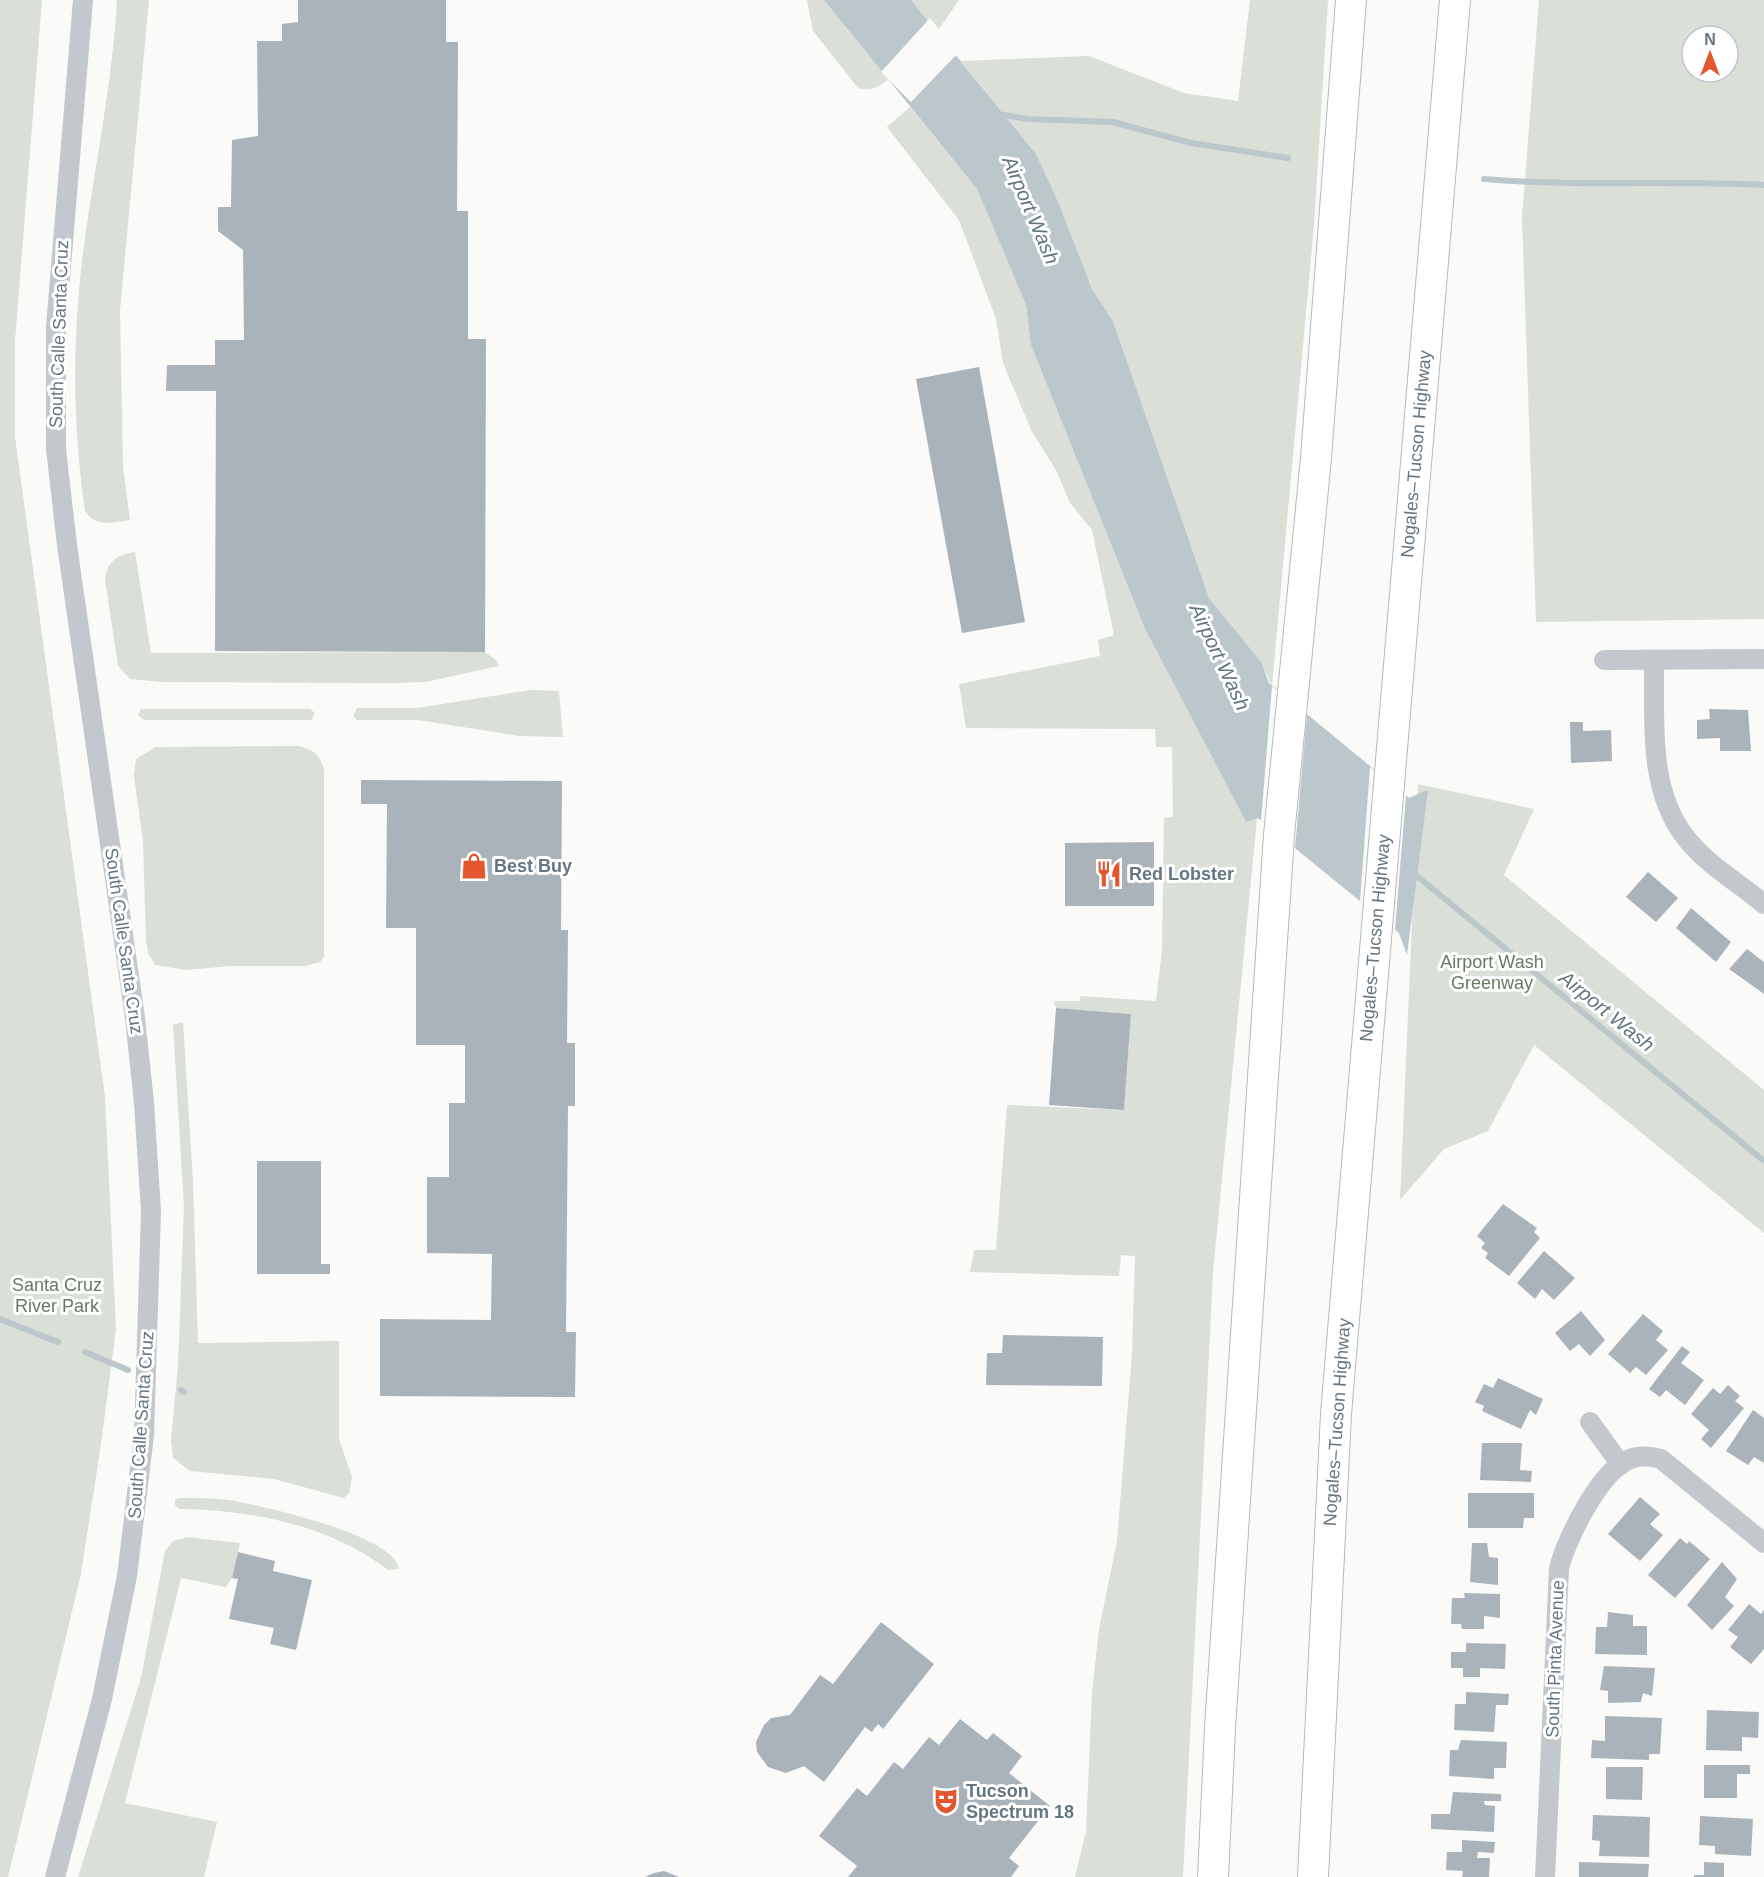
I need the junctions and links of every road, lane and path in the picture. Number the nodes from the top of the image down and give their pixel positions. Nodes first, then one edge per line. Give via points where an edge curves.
1 (83, 0) edge
2 (1349, 0) edge
3 (1455, 8) edge
4 (1764, 659) edge
5 (1604, 660) dead end
6 (1653, 660) junction
7 (1764, 904) edge
8 (1590, 1422) dead end
9 (1622, 1463) junction
10 (1764, 1543) edge
11 (55, 1877) edge
12 (1213, 1877) edge
13 (1313, 1877) edge
14 (1545, 1877) edge

1 - 11 street, South Calle Santa Cruz via 56,327 56,449 137,1037 151,1211 144,1435 128,1568 102,1699
2 - 12 highway via 1316,458 1280,835
3 - 13 highway, Nogales–Tucson Highway via 1336,1414
4 - 6 street
5 - 6 street
6 - 7 street via 1656,760 1669,810 1696,849
8 - 9 street
9 - 10 street via 1649,1456 1669,1464
9 - 14 street, South Pinta Avenue via 1610,1472 1595,1494 1558,1568

